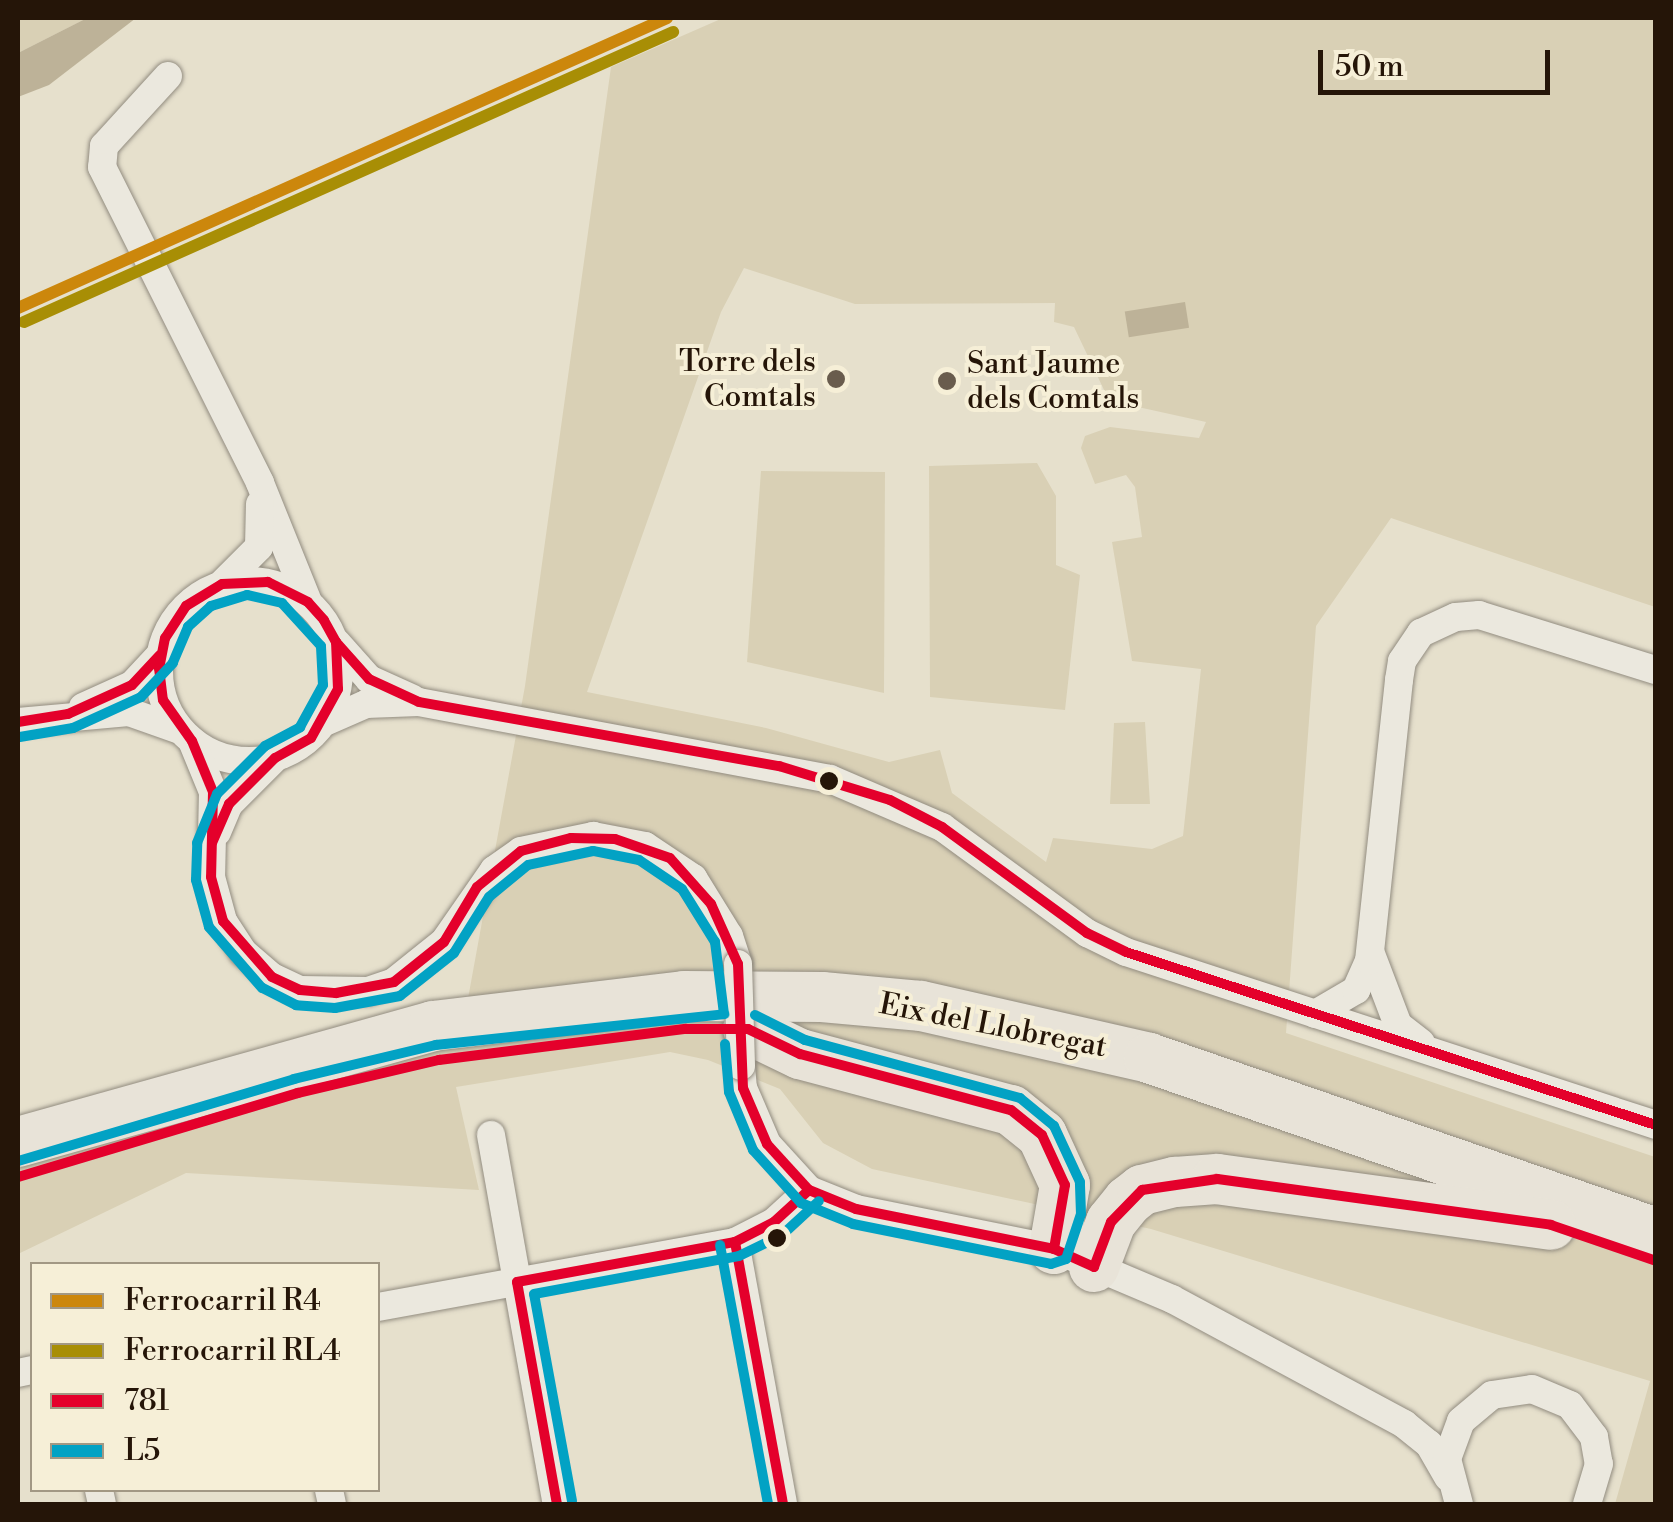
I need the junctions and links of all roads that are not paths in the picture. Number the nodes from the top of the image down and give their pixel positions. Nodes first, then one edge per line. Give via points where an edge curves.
1 (168, 76) dead end
2 (260, 483) junction
3 (222, 584) junction
4 (308, 602) junction
5 (336, 642) junction
6 (160, 655) junction
7 (1656, 670) edge
8 (419, 702) junction
9 (68, 714) junction
10 (18, 722) edge
11 (325, 722) junction
12 (186, 736) junction
13 (275, 758) junction
14 (212, 842) junction
15 (1372, 954) junction
16 (1314, 1014) junction
17 (745, 1048) junction
18 (1426, 1048) junction
19 (1656, 1126) edge
20 (490, 1136) dead end
21 (18, 1142) edge
22 (18, 1176) edge
23 (1065, 1185) junction
24 (810, 1190) junction
25 (1128, 1201) junction
26 (1551, 1225) junction
27 (1656, 1233) edge
28 (735, 1242) junction
29 (1074, 1258) junction
30 (1656, 1261) edge
31 (517, 1282) junction
32 (380, 1307) edge
33 (1461, 1421) junction
34 (1404, 1424) junction
35 (1455, 1497) edge
36 (558, 1504) edge
37 (783, 1504) edge
38 (1586, 1504) edge

1 - 2 street via 104,146 102,167
2 - 3 street via 259,548
2 - 4 street
3 - 4 street via 268,582
3 - 6 street via 186,606
4 - 5 street
5 - 8 street via 369,679
5 - 11 street via 338,689
6 - 9 street via 132,685
6 - 12 street via 164,700
7 - 15 street via 1492,618 1456,617 1421,633 1402,661 1399,680
8 - 11 street via 366,704
8 - 16 street via 779,766 890,800 942,827 1088,933 1126,952
9 - 10 street
9 - 12 street via 129,712
11 - 13 street
12 - 13 street via 235,761
12 - 14 street via 214,792
13 - 14 street via 230,804
14 - 17 street, bridge via 210,877 223,921 258,964 300,990 368,991 394,982 444,942 494,870 521,851 593,836 645,846 692,878 729,936
15 - 16 street via 1356,990
15 - 18 street via 1398,1024
16 - 18 street
17 - 22 highway, Eix del Llobregat via 686,1028 439,1060 298,1093
17 - 23 highway via 800,1054 1011,1110 1042,1134
17 - 24 street via 743,1088 767,1144
17 - 26 highway, Eix del Llobregat via 913,1040 1018,1058 1139,1090
18 - 19 street
20 - 31 street
21 - 27 highway, Eix del Llobregat via 434,1026 684,996 822,997 921,1006 1149,1058
23 - 25 highway
23 - 29 highway
24 - 28 street via 774,1222
24 - 29 street via 856,1209
25 - 26 highway via 1142,1190 1218,1178
25 - 29 highway
26 - 30 highway, Eix del Llobregat
28 - 31 street
28 - 37 street
29 - 34 street via 1172,1299
31 - 32 street
31 - 36 street
33 - 34 street
33 - 35 street via 1450,1442
33 - 38 street via 1476,1405 1510,1390 1532,1389 1570,1405 1594,1438 1599,1464
34 - 35 street via 1429,1444

